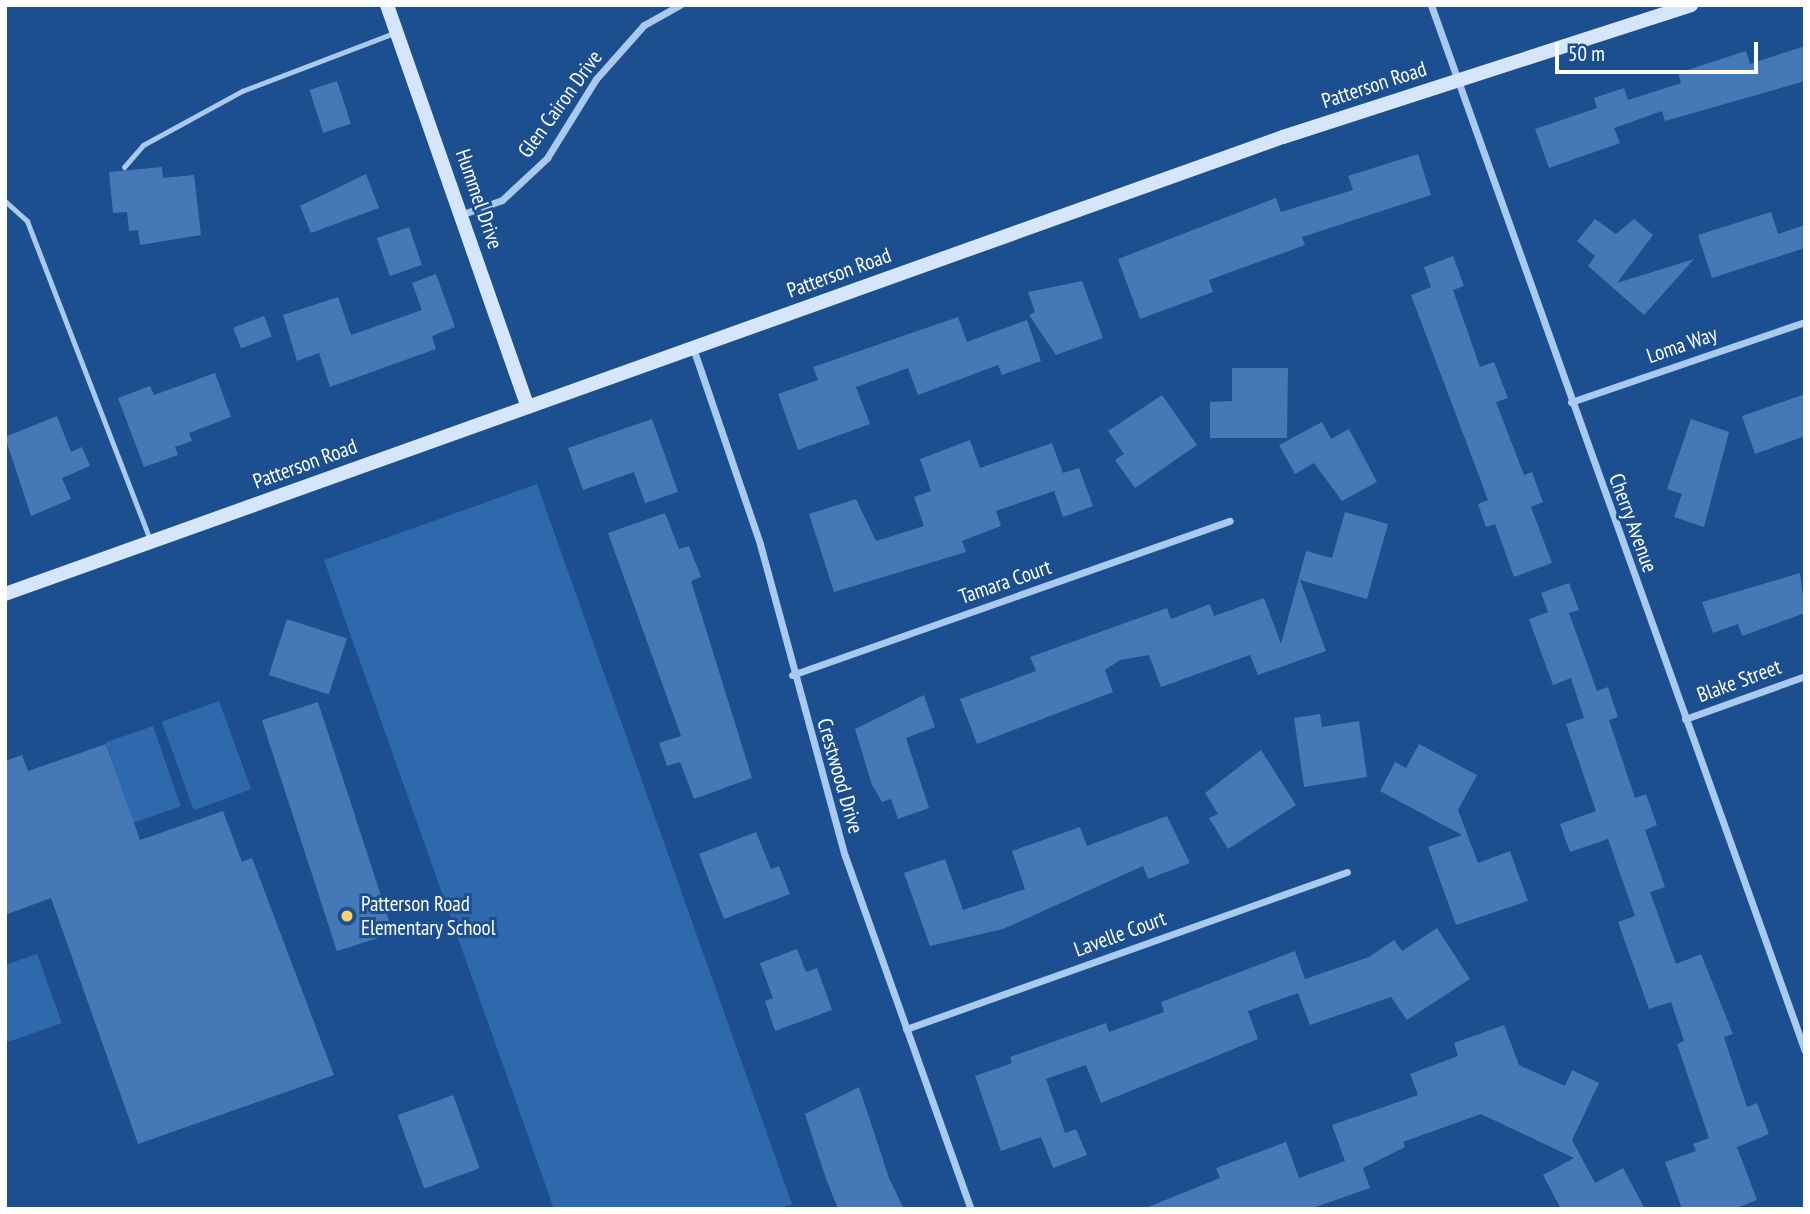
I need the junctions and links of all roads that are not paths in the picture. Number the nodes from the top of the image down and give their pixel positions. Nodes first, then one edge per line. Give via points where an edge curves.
1 (387, 5) edge
2 (680, 5) edge
3 (1431, 5) edge
4 (1691, 5) edge
5 (397, 32) junction
6 (1456, 80) junction
7 (124, 167) dead end
8 (5, 201) edge
9 (463, 214) junction
10 (1805, 322) edge
11 (693, 348) junction
12 (1571, 401) junction
13 (528, 407) junction
14 (1230, 521) dead end
15 (151, 542) junction
16 (5, 594) edge
17 (792, 676) junction
18 (1805, 676) edge
19 (1685, 719) junction
20 (1347, 872) dead end
21 (906, 1029) junction
22 (1801, 1030) edge
23 (1805, 1051) edge
24 (971, 1209) edge

1 - 5 street, Hummel Drive
2 - 9 street, Glen Cairon Drive via 644,25 596,79 547,158 502,200
3 - 6 street, Cherry Avenue
4 - 6 street, Patterson Road
5 - 7 lane via 230,97 143,145
5 - 9 street, Hummel Drive
6 - 11 street, Patterson Road
6 - 12 street, Cherry Avenue
8 - 15 lane via 27,221
9 - 13 street, Hummel Drive
10 - 12 street, Loma Way
11 - 13 street, Patterson Road
11 - 17 street, Crestwood Drive via 760,544
12 - 19 street, Cherry Avenue
13 - 15 street, Patterson Road
14 - 17 street, Tamara Court
15 - 16 street, Patterson Road
17 - 21 street, Crestwood Drive via 845,856
18 - 19 street, Blake Street
19 - 22 street, Cherry Avenue
20 - 21 street, Lavelle Court
21 - 24 street, Crestwood Drive
22 - 23 street, Cherry Avenue

